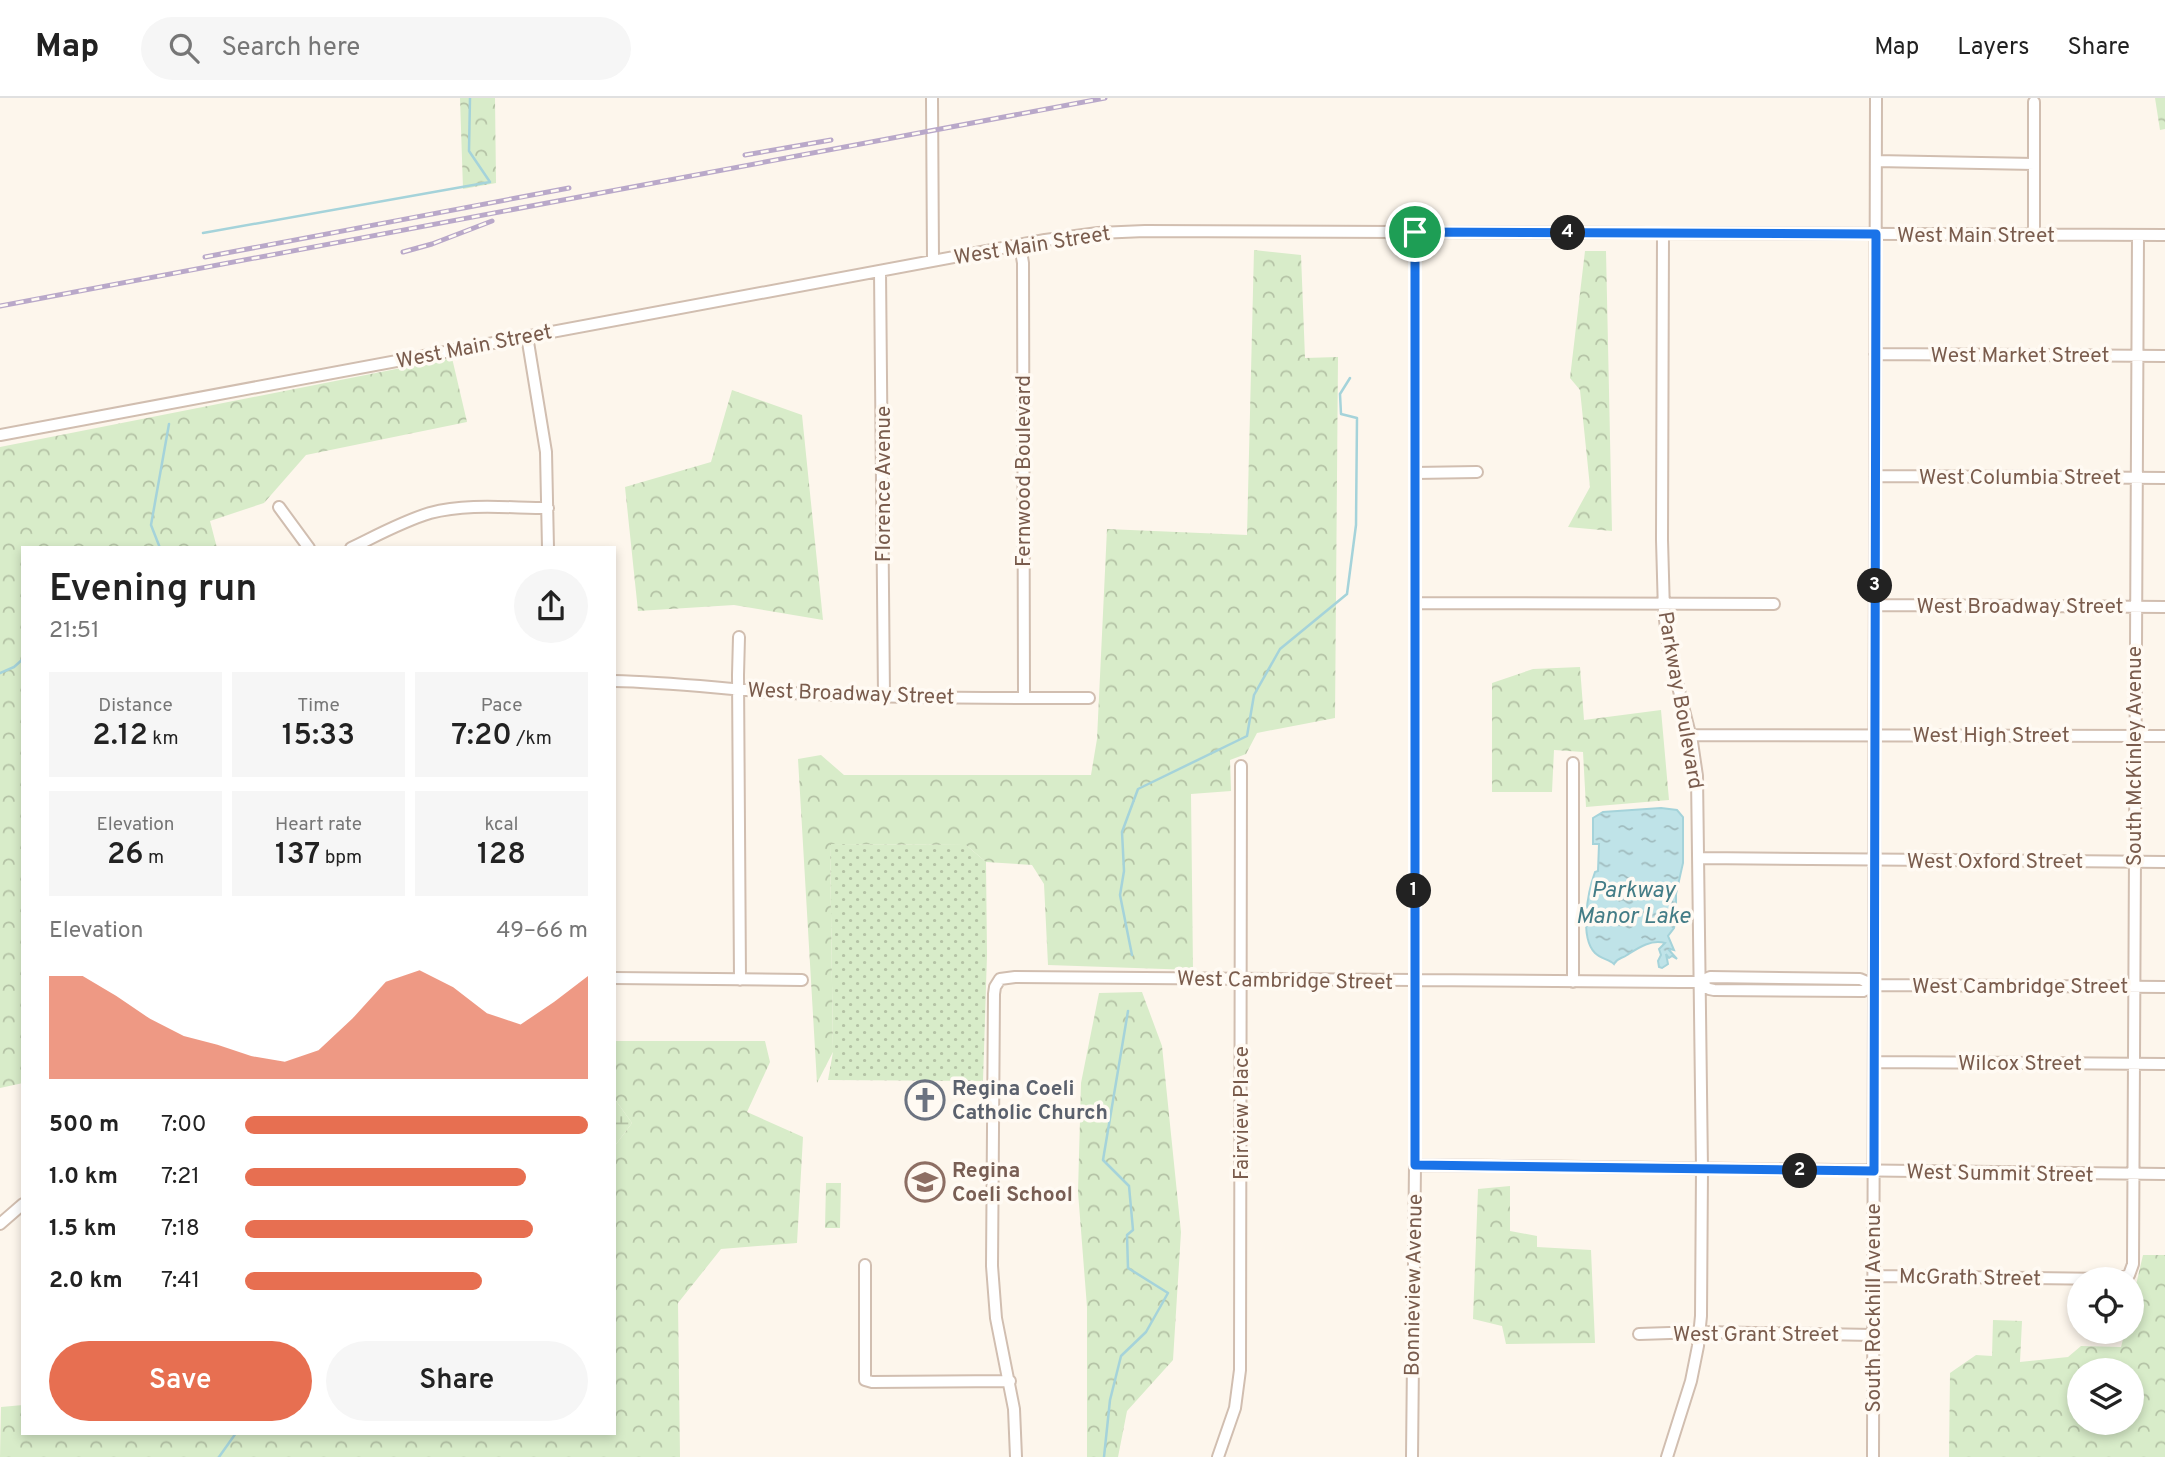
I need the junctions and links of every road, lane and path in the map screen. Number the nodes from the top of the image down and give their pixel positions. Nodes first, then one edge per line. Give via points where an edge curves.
1 (932, 98) edge
2 (1876, 98) edge
3 (2034, 102) dead end
4 (1876, 161) junction
5 (2034, 164) junction
6 (1415, 232) junction
7 (1663, 233) junction
8 (1876, 234) junction
9 (2034, 235) junction
10 (2138, 235) junction
11 (2165, 235) edge
12 (1020, 245) junction
13 (933, 261) junction
14 (880, 271) junction
15 (527, 336) junction
16 (1875, 354) junction
17 (2137, 356) junction
18 (2165, 356) edge
19 (0, 435) edge
20 (1477, 472) dead end
21 (1415, 473) junction
22 (1875, 476) junction
23 (2136, 478) junction
24 (2165, 478) edge
25 (279, 507) dead end
26 (548, 508) junction
27 (308, 546) edge
28 (355, 546) edge
29 (548, 546) edge
30 (1415, 603) junction
31 (1663, 603) junction
32 (1774, 604) dead end
33 (1875, 605) junction
34 (2135, 607) junction
35 (2165, 607) edge
36 (740, 637) dead end
37 (616, 681) edge
38 (740, 689) junction
39 (884, 696) junction
40 (1024, 698) junction
41 (1089, 698) dead end
42 (1691, 735) junction
43 (1874, 735) junction
44 (2134, 736) junction
45 (2165, 736) edge
46 (1573, 763) dead end
47 (1241, 765) dead end
48 (1699, 858) junction
49 (1874, 860) junction
50 (2134, 862) junction
51 (2165, 862) edge
52 (616, 978) edge
53 (740, 979) junction
54 (802, 980) dead end
55 (1241, 980) junction
56 (1415, 981) junction
57 (1573, 982) junction
58 (1699, 982) junction
59 (1874, 985) junction
60 (2134, 987) junction
61 (2165, 988) edge
62 (1874, 1062) junction
63 (2134, 1064) junction
64 (2165, 1064) edge
65 (1415, 1165) junction
66 (1702, 1169) junction
67 (1874, 1171) junction
68 (2133, 1174) junction
69 (2165, 1174) edge
70 (21, 1206) edge
71 (0, 1224) edge
72 (864, 1265) dead end
73 (2132, 1267) edge
74 (1874, 1276) junction
75 (2067, 1278) edge
76 (1700, 1332) junction
77 (1639, 1334) dead end
78 (1873, 1335) junction
79 (1010, 1381) junction
80 (1016, 1457) edge
81 (1218, 1457) edge
82 (1412, 1457) edge
83 (1667, 1457) edge
84 (1873, 1457) edge

1 - 13 street
2 - 4 street, South Rockhill Avenue
3 - 5 street
4 - 5 street
4 - 8 street, South Rockhill Avenue
5 - 9 street
6 - 7 street, West Main Street
6 - 12 street, West Main Street via 1129,231
6 - 21 street, Bonnieview Avenue
7 - 8 street, West Main Street
7 - 31 street, Parkway Boulevard
8 - 9 street, West Main Street
8 - 16 street, South Rockhill Avenue
9 - 10 street, West Main Street
10 - 11 street, West Main Street
10 - 17 street, South McKinley Avenue
12 - 13 street, West Main Street
12 - 40 street, Fernwood Boulevard
13 - 14 street, West Main Street
14 - 15 street, West Main Street
14 - 39 street, Florence Avenue
15 - 19 street, West Main Street
15 - 26 street via 544,431
16 - 17 street, West Market Street
16 - 22 street, South Rockhill Avenue
17 - 18 street, West Market Street
17 - 23 street, South McKinley Avenue
20 - 21 street
21 - 30 street, Bonnieview Avenue
22 - 23 street, West Columbia Street
22 - 33 street, South Rockhill Avenue
23 - 24 street, West Columbia Street
23 - 34 street, South McKinley Avenue
25 - 27 street
26 - 28 street via 432,513
26 - 29 street
30 - 31 street
30 - 56 street, Bonnieview Avenue
31 - 32 street
31 - 42 street, Parkway Boulevard via 1669,651
33 - 34 street, West Broadway Street
33 - 43 street, South Rockhill Avenue
34 - 35 street, West Broadway Street
34 - 44 street, South McKinley Avenue
36 - 38 street
37 - 38 street, West Broadway Street
38 - 39 street, West Broadway Street
38 - 53 street
39 - 40 street, West Broadway Street
40 - 41 street, West Broadway Street
42 - 43 street, West High Street
42 - 48 street, Parkway Boulevard
43 - 44 street, West High Street
43 - 49 street, South Rockhill Avenue
44 - 45 street, West High Street
44 - 50 street, South McKinley Avenue
46 - 57 street
47 - 55 street, Fairview Place
48 - 49 street, West Oxford Street
48 - 58 street, Parkway Boulevard
49 - 50 street, West Oxford Street
49 - 59 street, South Rockhill Avenue
50 - 51 street, West Oxford Street
50 - 60 street, South McKinley Avenue
52 - 53 street
53 - 54 street
55 - 56 street, West Cambridge Street
55 - 79 street, West Cambridge Street via 1004,977 998,981 994,994 992,1266 996,1318
55 - 81 street, Fairview Place via 1240,1370 1236,1408
56 - 57 street, West Cambridge Street
56 - 65 street, Bonnieview Avenue
57 - 58 street, West Cambridge Street
58 - 59 street, West Cambridge Street via 1710,977 1860,979
58 - 66 street, Parkway Boulevard
59 - 60 street, West Cambridge Street
59 - 62 street, South Rockhill Avenue
60 - 61 street, West Cambridge Street
60 - 63 street, South McKinley Avenue
62 - 63 street, Wilcox Street
62 - 67 street, South Rockhill Avenue
63 - 64 street, Wilcox Street
63 - 68 street, South McKinley Avenue
65 - 66 street, West Summit Street
65 - 82 street, Bonnieview Avenue
66 - 67 street, West Summit Street
66 - 76 street, Parkway Boulevard
67 - 68 street, West Summit Street
67 - 74 street, South Rockhill Avenue
68 - 69 street, West Summit Street
68 - 73 street, South McKinley Avenue
70 - 71 street
72 - 79 street via 865,1380
74 - 75 street, McGrath Street
74 - 78 street, South Rockhill Avenue
76 - 77 street, West Grant Street
76 - 78 street, West Grant Street
76 - 83 street, Parkway Boulevard via 1689,1388
78 - 84 street, South Rockhill Avenue
79 - 80 street

